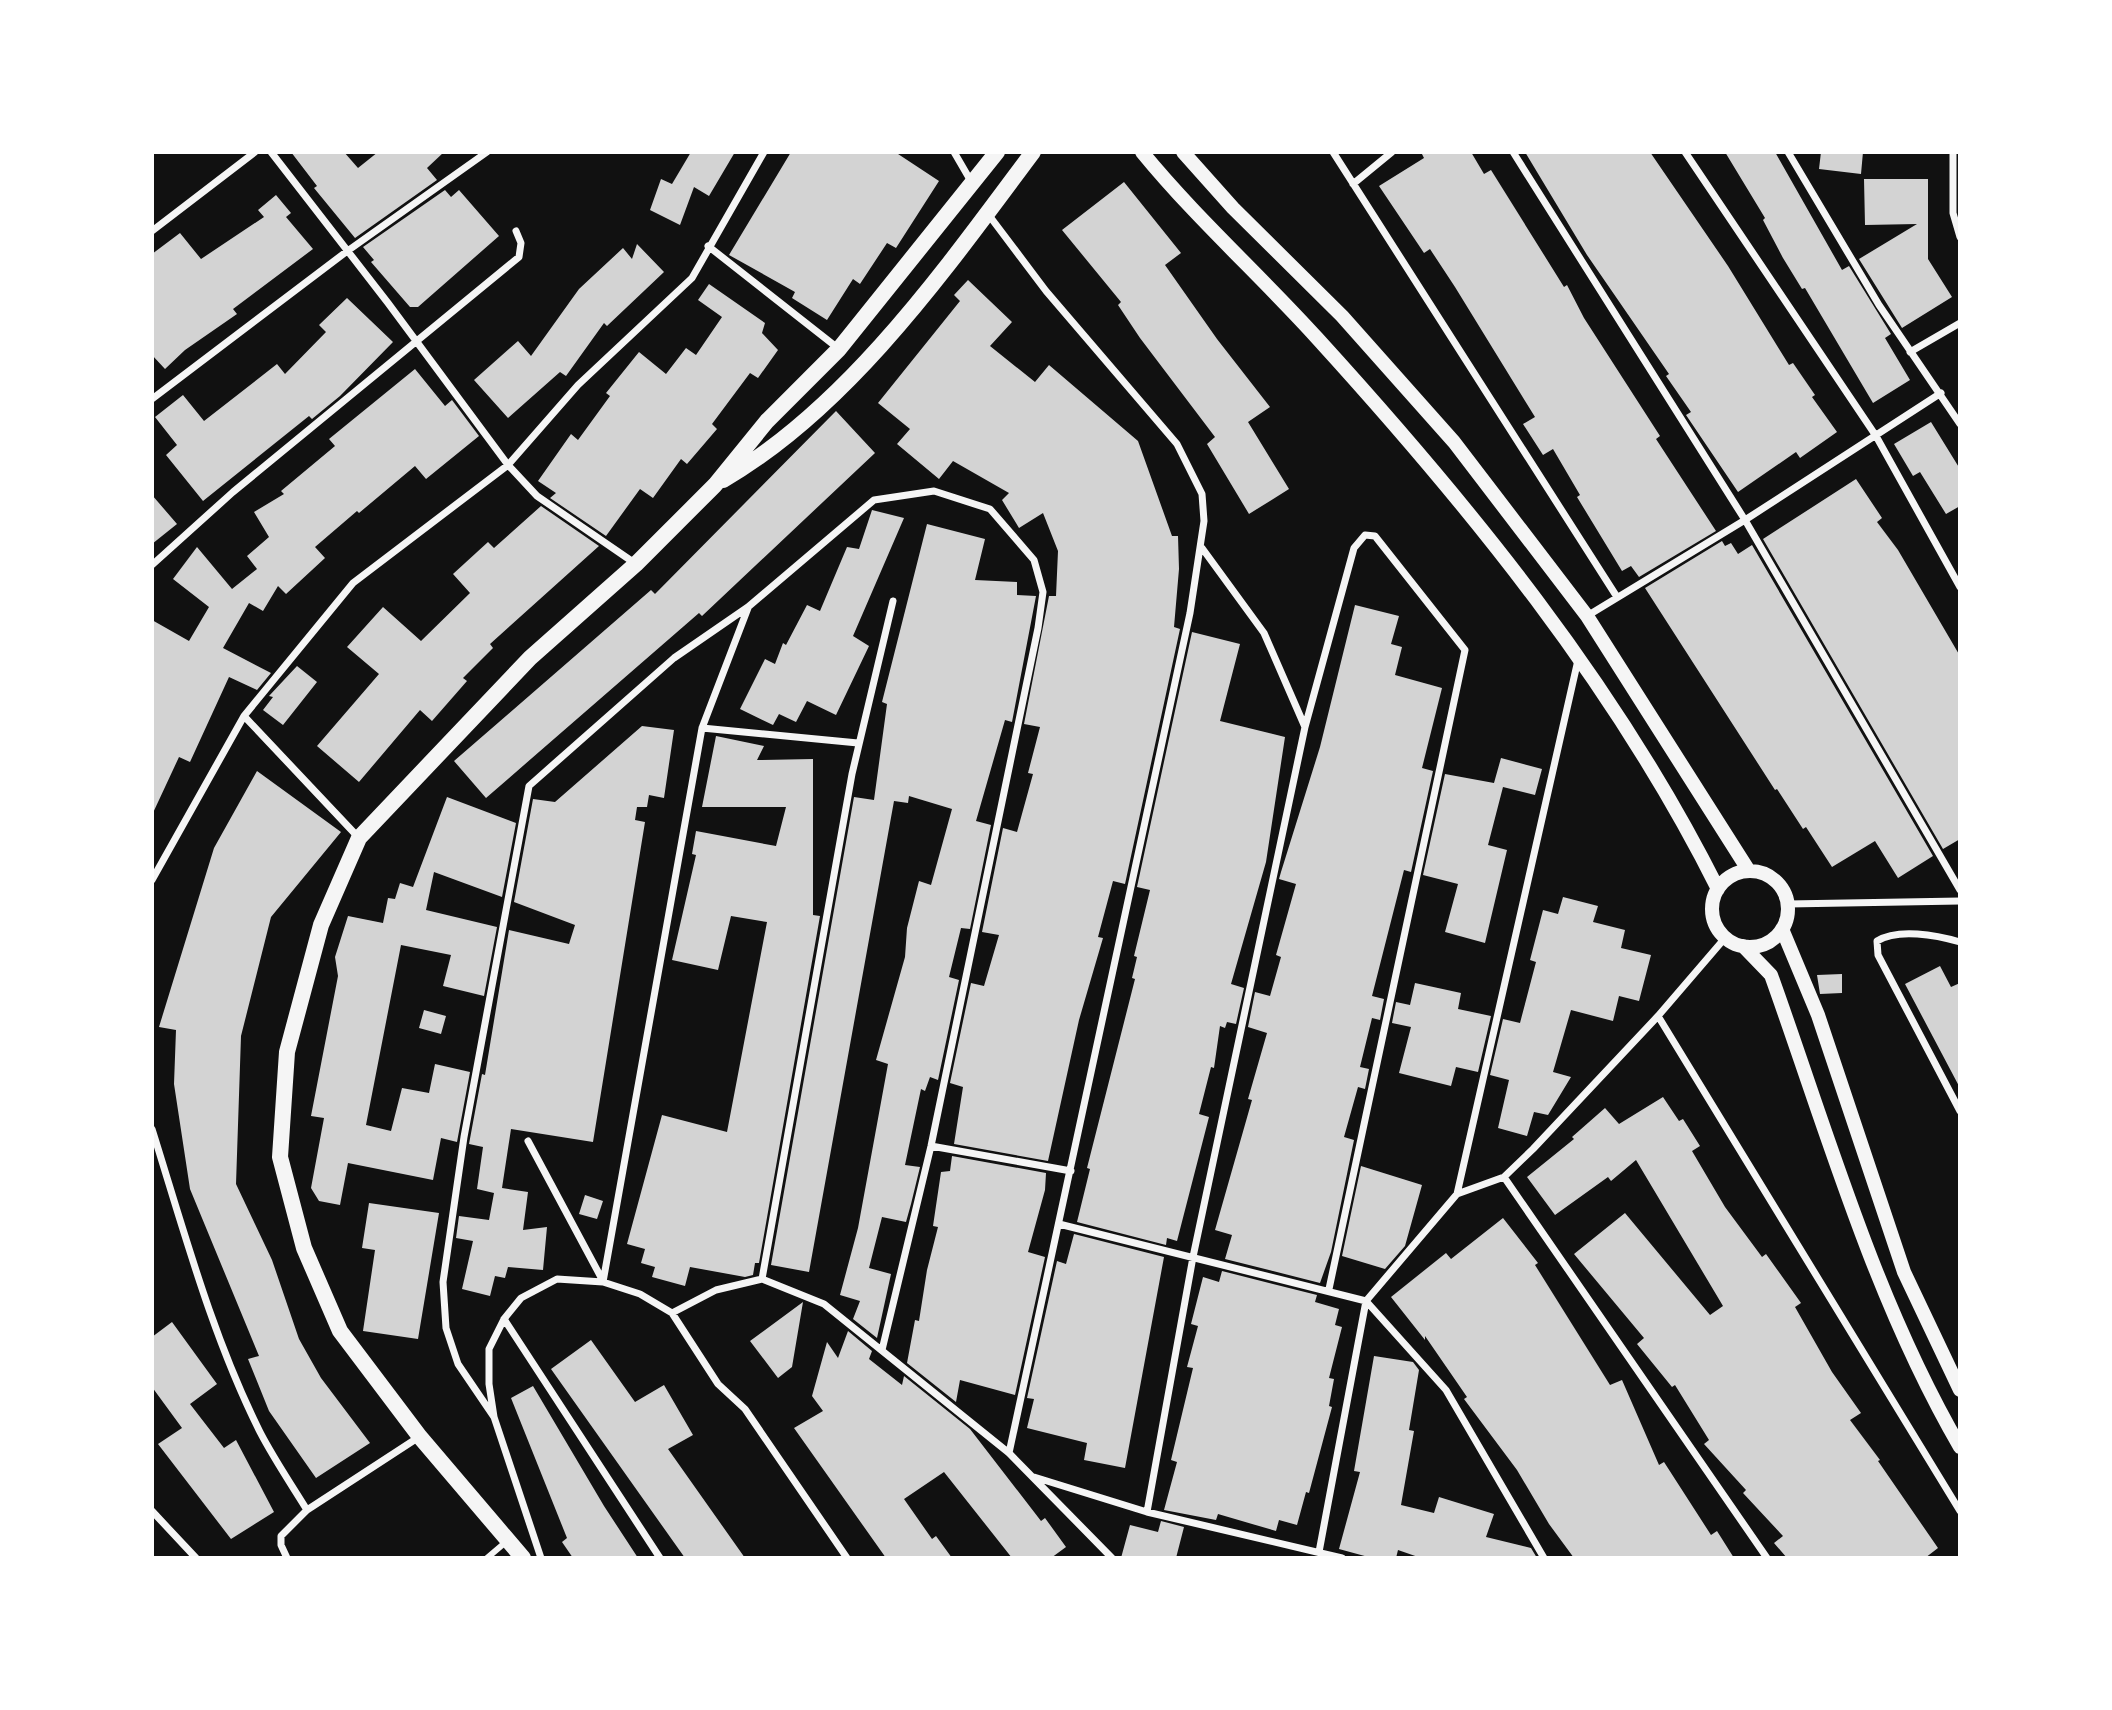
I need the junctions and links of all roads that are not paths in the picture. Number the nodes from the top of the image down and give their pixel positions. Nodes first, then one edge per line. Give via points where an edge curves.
1 (255, 152) edge
2 (271, 152) edge
3 (487, 152) edge
4 (764, 152) edge
5 (954, 152) edge
6 (997, 152) edge
7 (1033, 152) edge
8 (1142, 152) edge
9 (1183, 152) edge
10 (1333, 152) edge
11 (1392, 152) edge
12 (1513, 152) edge
13 (1685, 152) edge
14 (1788, 152) edge
15 (1797, 152) edge
16 (1953, 152) edge
17 (1796, 162) junction
18 (972, 183) junction
19 (1353, 184) junction
20 (987, 212) junction
21 (152, 231) edge
22 (516, 232) dead end
23 (1960, 237) edge
24 (708, 246) junction
25 (346, 252) junction
26 (1960, 323) edge
27 (416, 341) junction
28 (839, 349) junction
29 (1910, 352) junction
30 (1941, 393) junction
31 (152, 399) edge
32 (1960, 424) edge
33 (1876, 436) junction
34 (508, 465) junction
35 (715, 485) junction
36 (1745, 520) junction
37 (1202, 548) junction
38 (636, 564) junction
39 (152, 565) edge
40 (1960, 587) edge
41 (1617, 597) junction
42 (893, 601) dead end
43 (748, 607) junction
44 (1587, 616) junction
45 (1579, 656) junction
46 (244, 716) junction
47 (1305, 727) junction
48 (702, 728) junction
49 (858, 743) junction
50 (359, 838) junction
51 (1749, 871) junction
52 (152, 880) edge
53 (1718, 889) junction
54 (1960, 890) edge
55 (1960, 901) edge
56 (1787, 904) junction
57 (1782, 929) junction
58 (1725, 938) junction
59 (1960, 942) edge
60 (1743, 946) junction
61 (1658, 1016) junction
62 (1960, 1111) edge
63 (152, 1129) edge
64 (528, 1141) dead end
65 (930, 1146) junction
66 (1071, 1171) junction
67 (1504, 1177) junction
68 (1457, 1194) junction
69 (1059, 1224) junction
70 (1193, 1257) junction
71 (762, 1279) junction
72 (603, 1282) junction
73 (1329, 1289) junction
74 (1366, 1301) junction
75 (672, 1313) junction
76 (504, 1319) junction
77 (882, 1350) junction
78 (1960, 1390) edge
79 (494, 1417) junction
80 (420, 1437) junction
81 (1960, 1447) edge
82 (1009, 1453) junction
83 (1033, 1476) junction
84 (307, 1510) junction
85 (1960, 1510) edge
86 (152, 1511) edge
87 (1147, 1512) junction
88 (508, 1540) junction
89 (1319, 1552) junction
90 (197, 1558) edge
91 (286, 1558) edge
92 (487, 1558) edge
93 (523, 1558) edge
94 (541, 1558) edge
95 (660, 1558) edge
96 (847, 1558) edge
97 (1112, 1558) edge
98 (1342, 1558) edge
99 (1544, 1558) edge
100 (1767, 1558) edge

1 - 21 street
2 - 25 street
3 - 25 street
4 - 24 street
5 - 18 street
6 - 18 main road
7 - 20 main road
8 - 45 main road via 1424,459
9 - 44 main road via 1342,316 1454,442
10 - 19 street
11 - 19 street
12 - 36 street
13 - 33 street
14 - 17 street
15 - 17 street
16 - 23 street via 1953,212
17 - 29 street
18 - 28 main road
19 - 41 street
20 - 35 main road via 852,377 785,439
20 - 37 street via 1046,291 1177,444 1202,494
22 - 27 street via 521,243 519,257
24 - 28 street
24 - 34 street via 692,278 578,386
25 - 27 street
25 - 31 street
26 - 29 street
27 - 34 street
27 - 39 street
28 - 35 main road via 767,421
29 - 30 street
30 - 32 street
30 - 33 street
33 - 36 street
33 - 40 street
34 - 38 street via 537,496
34 - 46 street via 354,583
35 - 38 main road
36 - 41 street
36 - 54 street
37 - 47 street via 1264,633
37 - 66 street
38 - 50 main road via 530,658
41 - 44 street
42 - 49 street
43 - 48 street
43 - 65 street via 874,500 934,491 990,509 1034,560 1043,592 1038,628
43 - 79 street via 674,659 528,786 464,1137 443,1282 446,1328 458,1364
44 - 51 main road
45 - 53 main road via 1696,845
45 - 68 street
46 - 50 street
46 - 52 street
47 - 70 street
47 - 73 street via 1354,548 1365,535 1375,536 1465,650
48 - 49 street
48 - 72 street
49 - 71 street
50 - 80 main road via 321,925 287,1052 280,1157 304,1248 340,1331
51 - 53 main road via 1726,880
51 - 56 main road via 1779,884
53 - 58 main road via 1712,909
55 - 56 street
56 - 57 main road
57 - 60 main road via 1765,944
57 - 78 main road via 1818,1015 1904,1272
58 - 60 main road
58 - 61 street
59 - 62 street via 1941,936 1887,935 1877,941 1878,955
60 - 81 main road via 1771,975 1878,1275 1927,1391
61 - 67 street
61 - 85 street
63 - 84 street via 201,1288 231,1366 261,1432
64 - 72 street
65 - 66 street
65 - 77 street
66 - 69 street
67 - 68 street
67 - 100 street
68 - 74 street
69 - 70 street
69 - 82 street
70 - 73 street
70 - 87 street
71 - 75 street via 716,1290
71 - 77 street via 824,1304
72 - 75 street via 640,1294
72 - 76 street via 557,1279 520,1298
73 - 74 street
74 - 89 street
74 - 99 street via 1446,1390
75 - 96 street via 718,1384 745,1409
76 - 79 street via 489,1349
76 - 95 street
77 - 82 street
79 - 94 street
80 - 84 street
80 - 88 main road
82 - 83 street
83 - 87 street
83 - 97 street
84 - 91 street via 281,1536
86 - 90 street
87 - 89 street
88 - 92 street
88 - 93 main road
89 - 98 street

